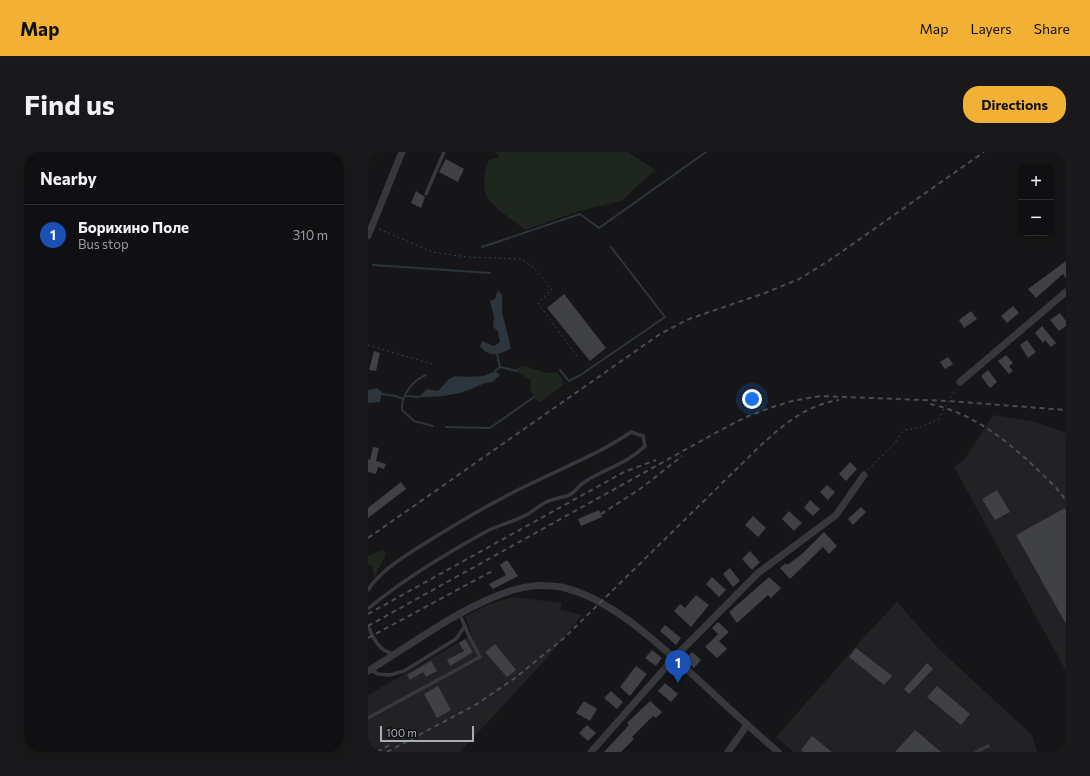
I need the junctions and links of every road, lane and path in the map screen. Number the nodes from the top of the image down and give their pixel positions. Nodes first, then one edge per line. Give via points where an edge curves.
1 (402, 152) edge
2 (444, 152) edge
3 (426, 194) dead end
4 (371, 226) junction
5 (368, 236) edge
6 (1066, 292) edge
7 (368, 345) edge
8 (579, 359) dead end
9 (432, 364) dead end
10 (960, 382) joint
11 (864, 475) joint
12 (368, 590) edge
13 (368, 608) edge
14 (460, 614) junction
15 (368, 626) edge
16 (465, 626) junction
17 (396, 654) junction
18 (674, 658) junction
19 (369, 671) edge
20 (368, 718) edge
21 (747, 724) junction
22 (988, 746) dead end
23 (591, 752) edge
24 (728, 752) edge
25 (778, 752) edge
26 (976, 752) edge

1 - 4 street
2 - 3 lane
4 - 5 street
4 - 8 path via 432,252 467,257 521,259 527,262 552,289 538,303
6 - 10 street
7 - 9 path
10 - 11 path via 939,419 919,428 904,430
11 - 18 street via 836,515 758,572
12 - 13 lane via 380,576 404,557 512,492 616,443 631,432 643,436 645,446 638,454 588,480 567,496 559,496 528,514 490,530 406,580
14 - 16 lane
14 - 17 street
14 - 18 street via 511,590 545,585 562,587 600,603 637,628
15 - 17 lane via 384,652
16 - 19 lane via 456,639 404,670 390,675
16 - 20 lane via 480,657
17 - 19 street
18 - 21 street
18 - 23 street
21 - 24 street
21 - 25 street
22 - 26 lane

